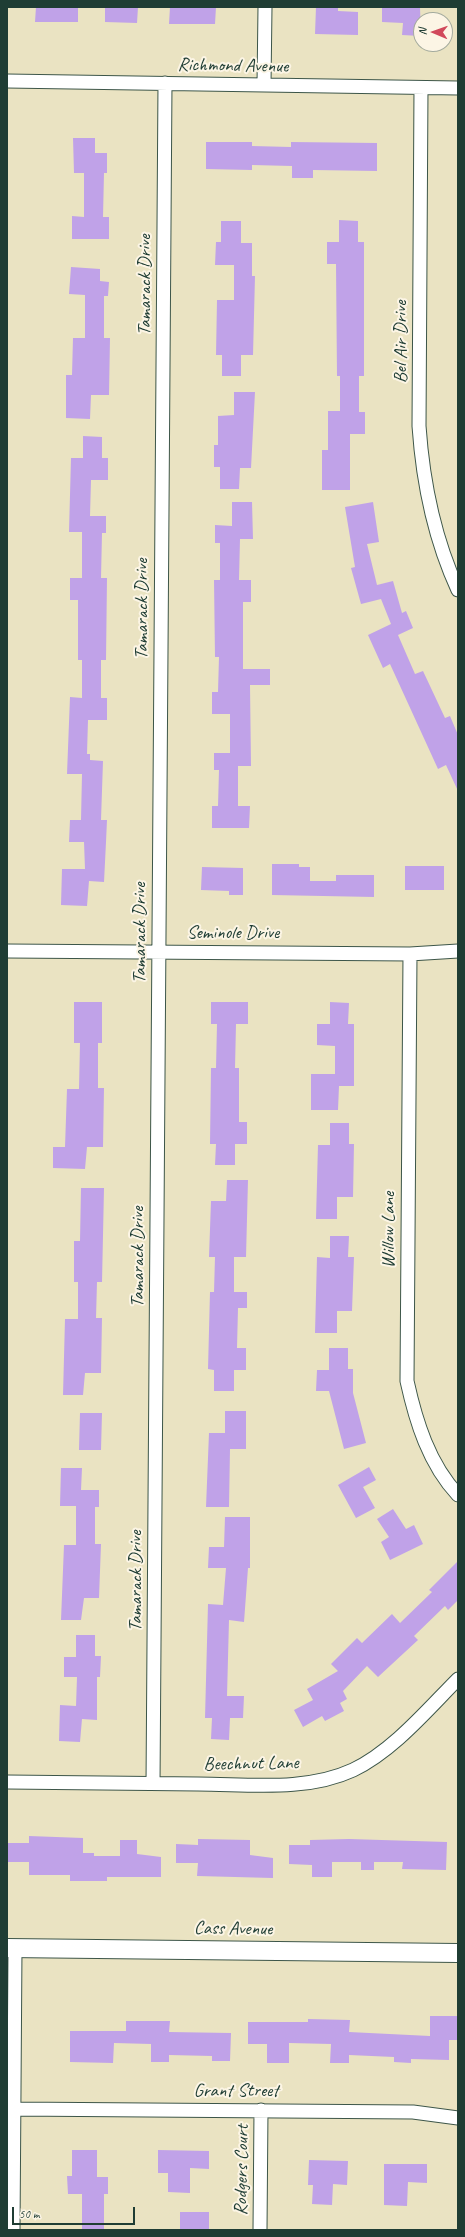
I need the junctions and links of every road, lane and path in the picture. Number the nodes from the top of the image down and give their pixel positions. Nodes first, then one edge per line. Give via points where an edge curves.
1 (265, 7) edge
2 (7, 80) edge
3 (165, 83) junction
4 (264, 85) junction
5 (421, 88) junction
6 (458, 88) edge
7 (458, 590) edge
8 (7, 951) edge
9 (458, 951) edge
10 (159, 952) junction
11 (410, 954) junction
12 (458, 1495) edge
13 (458, 1679) edge
14 (7, 1782) edge
15 (154, 1783) junction
16 (11, 1948) edge
17 (458, 1953) edge
18 (14, 2109) junction
19 (262, 2110) junction
20 (458, 2118) edge
21 (13, 2230) edge
22 (260, 2230) edge

1 - 4 street
2 - 3 street, Richmond Avenue
3 - 4 street, Richmond Avenue
3 - 10 street, Tamarack Drive
4 - 5 street, Richmond Avenue
5 - 6 street, Richmond Avenue
5 - 7 street, Bel Air Drive via 419,426 422,467 439,543
8 - 10 street, Seminole Drive
9 - 11 street, Seminole Drive
10 - 11 street, Seminole Drive
10 - 15 street, Tamarack Drive
11 - 12 street, Willow Lane via 407,1381 423,1439 435,1463
13 - 15 street, Beechnut Lane via 410,1727 379,1753 334,1778 275,1784
14 - 15 street, Beechnut Lane
16 - 17 main road, Cass Avenue
16 - 18 street
18 - 19 street, Grant Street
18 - 21 street
19 - 20 street, Grant Street via 413,2112
19 - 22 street, Rodgers Court

